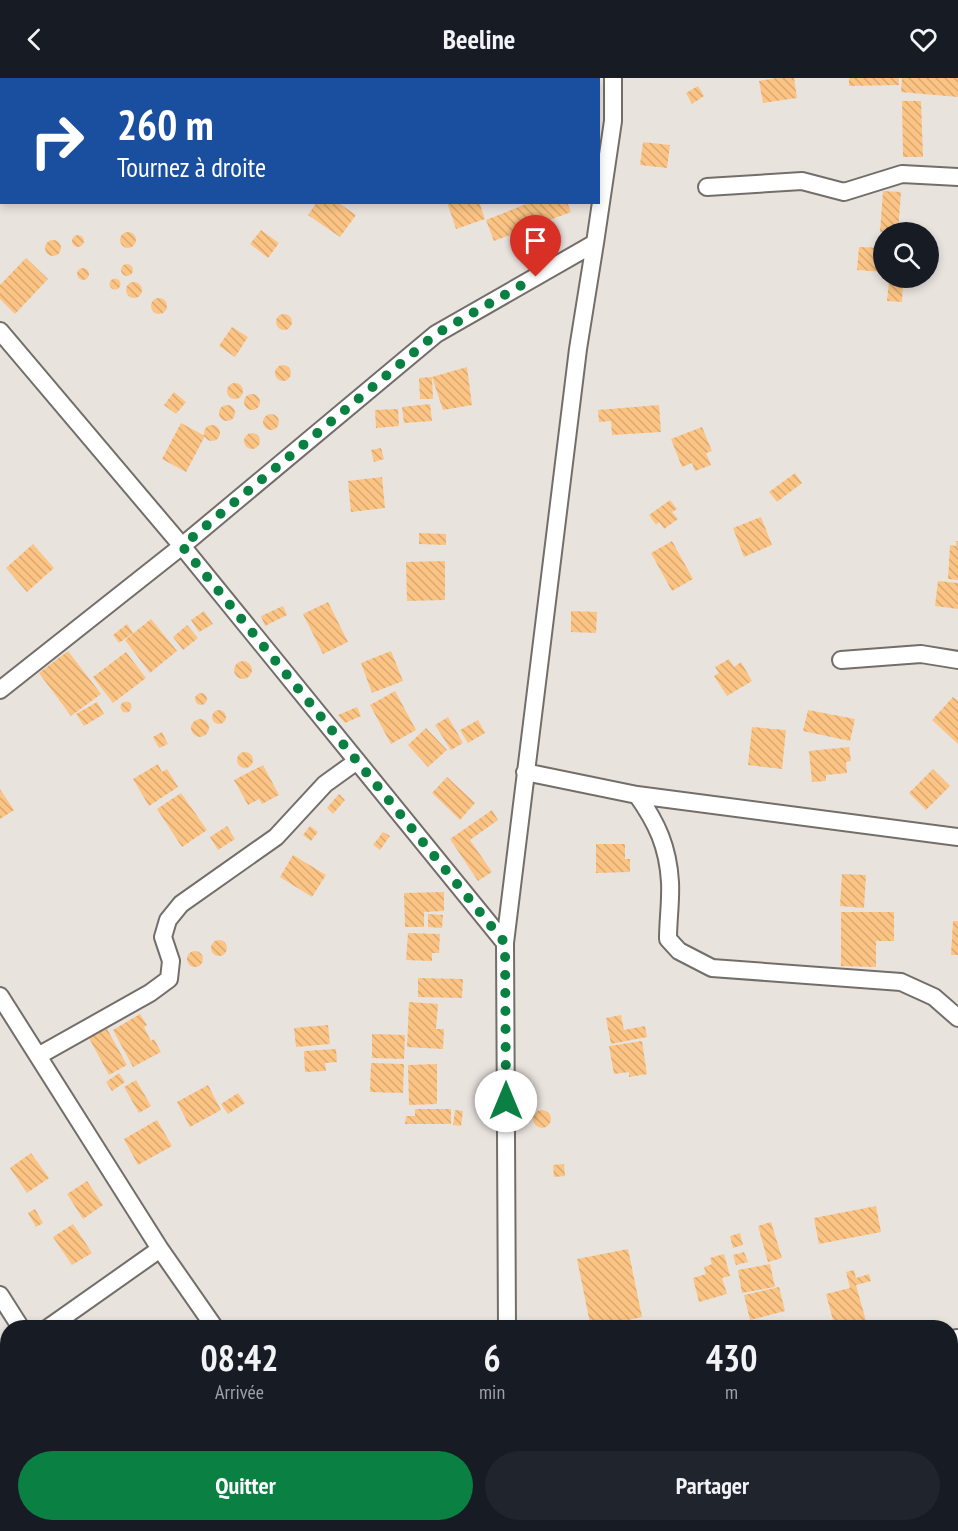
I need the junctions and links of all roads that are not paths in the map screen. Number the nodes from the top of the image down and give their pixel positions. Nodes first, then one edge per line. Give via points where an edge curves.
1 (613, 78) edge
2 (958, 177) edge
3 (707, 187) dead end
4 (595, 243) junction
5 (0, 331) edge
6 (182, 546) junction
7 (841, 660) dead end
8 (958, 660) edge
9 (0, 690) edge
10 (357, 761) junction
11 (525, 772) junction
12 (637, 795) junction
13 (958, 837) edge
14 (505, 943) junction
15 (0, 996) edge
16 (958, 1018) edge
17 (38, 1056) junction
18 (160, 1249) junction
19 (0, 1295) edge
20 (16, 1320) edge
21 (59, 1320) edge
22 (209, 1320) edge
23 (507, 1320) edge

1 - 4 street via 613,121
2 - 3 street via 902,174 844,192 802,181
4 - 6 street via 436,334
4 - 11 street
5 - 6 street
6 - 9 street
6 - 10 street
7 - 8 street via 921,654
10 - 14 street
10 - 17 street via 325,784 276,837 181,904 168,920 163,937 171,961 169,979
11 - 12 street
11 - 14 street
12 - 13 street
12 - 16 street via 654,819 664,843 670,883 668,939 679,951 712,968 901,982 934,998
14 - 23 street
15 - 17 street
17 - 18 street
18 - 21 street
18 - 22 street
19 - 20 street

